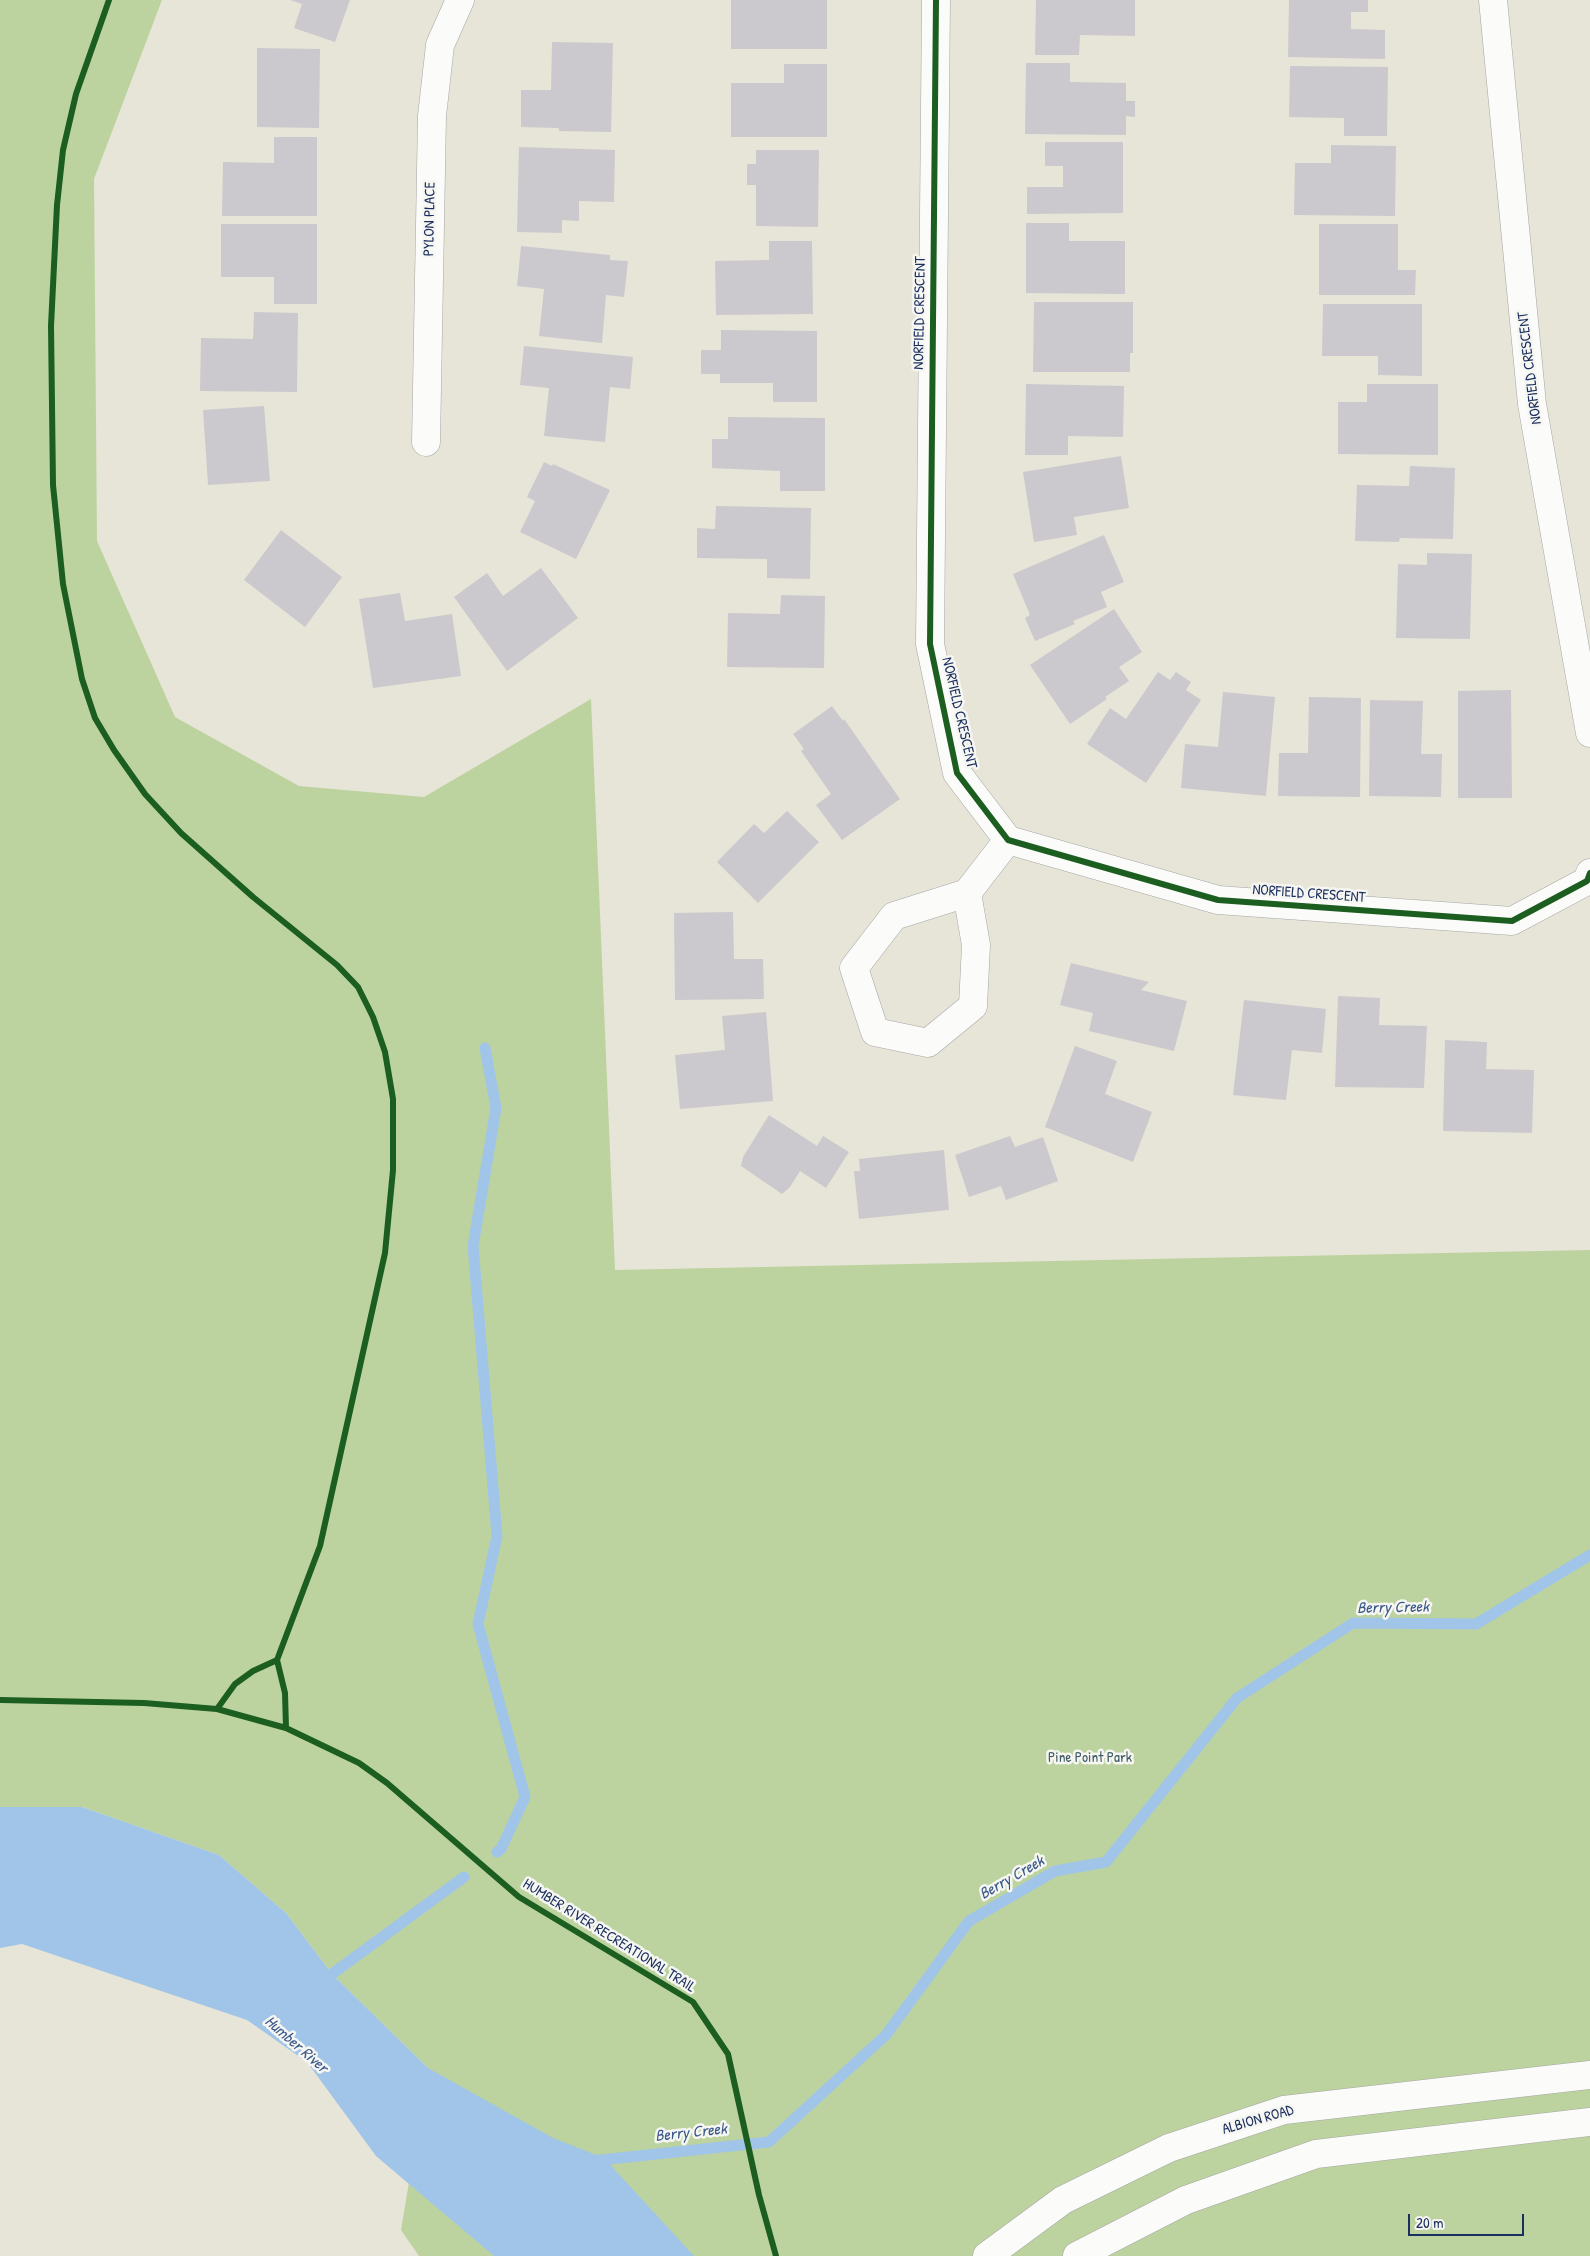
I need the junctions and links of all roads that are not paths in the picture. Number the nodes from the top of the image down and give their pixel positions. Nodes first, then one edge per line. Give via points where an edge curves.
1 (460, 0) edge
2 (936, 0) edge
3 (1493, 0) edge
4 (426, 442) dead end
5 (1590, 734) edge
6 (1008, 840) junction
7 (1590, 873) edge
8 (968, 893) junction
9 (1590, 2075) edge
10 (1590, 2122) edge
11 (987, 2256) edge
12 (1077, 2256) edge

1 - 4 street, PYLON PLACE via 440,45 432,116
2 - 6 street, NORFIELD CRESCENT via 930,644 956,773
3 - 5 street, NORFIELD CRESCENT via 1532,404
6 - 7 street, NORFIELD CRESCENT via 1218,900 1512,922 1587,881
6 - 8 street
8 - 8 street via 894,916 854,968 875,1032 928,1043 973,1006 976,945
9 - 11 street, ALBION ROAD via 1284,2110 1169,2148 1063,2200
10 - 12 street via 1316,2154 1186,2200

